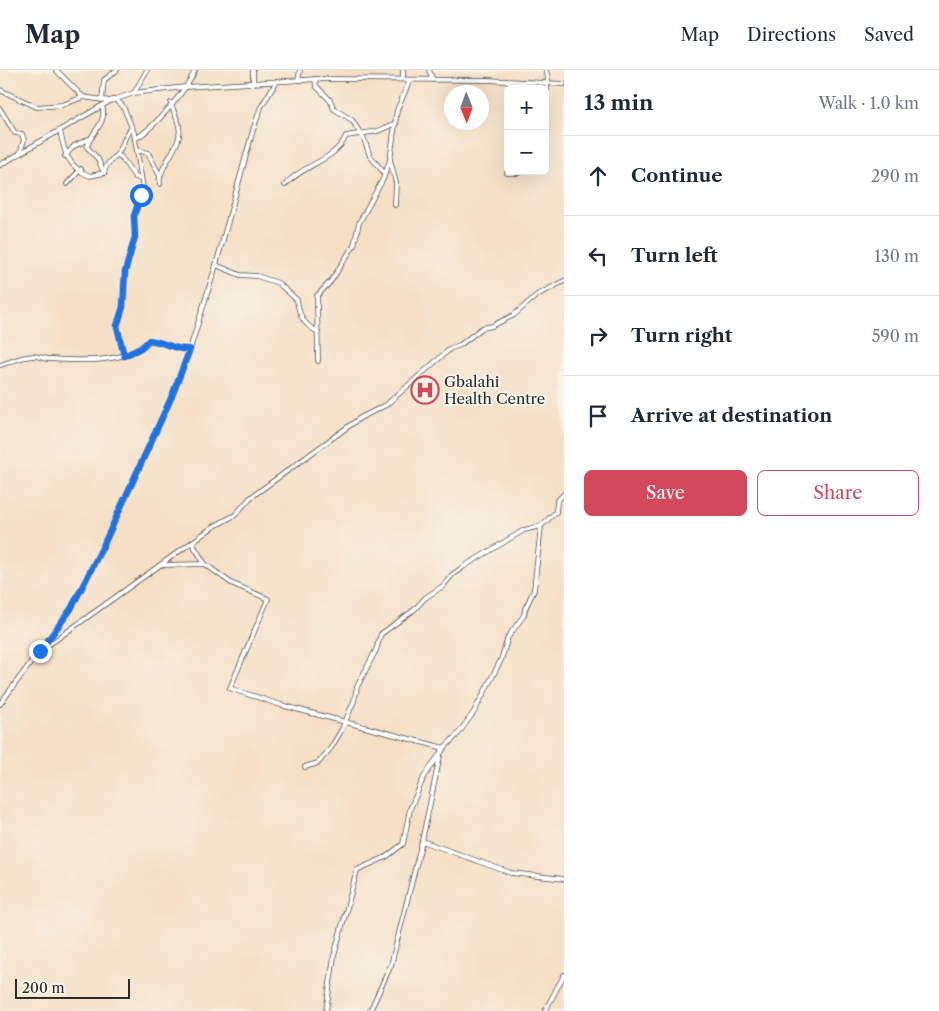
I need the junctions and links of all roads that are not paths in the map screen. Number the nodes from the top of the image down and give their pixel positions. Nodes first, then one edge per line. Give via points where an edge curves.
1 (56, 70) edge
2 (117, 70) edge
3 (147, 70) edge
4 (196, 70) edge
5 (252, 70) edge
6 (300, 70) edge
7 (403, 70) edge
8 (429, 70) edge
9 (546, 70) edge
10 (315, 79) junction
11 (403, 79) junction
12 (298, 80) junction
13 (410, 80) junction
14 (433, 80) junction
15 (277, 81) junction
16 (252, 83) junction
17 (548, 83) junction
18 (564, 84) edge
19 (185, 87) junction
20 (0, 90) edge
21 (134, 93) junction
22 (82, 97) junction
23 (102, 100) junction
24 (113, 100) junction
25 (171, 103) junction
26 (102, 106) junction
27 (0, 108) edge
28 (396, 122) junction
29 (132, 128) junction
30 (60, 130) junction
31 (361, 134) junction
32 (135, 139) junction
33 (90, 140) junction
34 (137, 150) junction
35 (20, 154) junction
36 (117, 155) junction
37 (65, 156) junction
38 (390, 160) junction
39 (0, 165) edge
40 (81, 170) junction
41 (104, 173) junction
42 (385, 174) junction
43 (160, 176) junction
44 (142, 179) junction
45 (68, 184) dead end
46 (160, 184) dead end
47 (286, 185) dead end
48 (395, 204) dead end
49 (216, 265) junction
50 (564, 281) edge
51 (318, 332) junction
52 (190, 349) junction
53 (124, 356) junction
54 (318, 360) dead end
55 (0, 365) edge
56 (564, 494) edge
57 (540, 526) junction
58 (192, 543) junction
59 (205, 564) junction
60 (162, 565) junction
61 (40, 651) junction
62 (0, 704) edge
63 (345, 722) junction
64 (444, 748) junction
65 (440, 754) junction
66 (306, 767) dead end
67 (422, 841) junction
68 (564, 879) edge
69 (564, 975) edge
70 (326, 1011) edge
71 (370, 1011) edge
72 (545, 1011) edge

1 - 22 street
2 - 23 street via 104,80
3 - 21 street
4 - 19 street
5 - 16 street
6 - 12 street
7 - 11 street
8 - 14 street
9 - 17 street
10 - 11 street
10 - 12 street
10 - 31 street via 316,86 334,109 352,120
11 - 13 street
12 - 15 street
13 - 14 street
13 - 28 street via 397,110
14 - 17 street
15 - 16 street
15 - 49 street via 261,107 253,130
16 - 19 street
17 - 18 street
19 - 21 street
19 - 25 street
20 - 22 street via 37,106 62,105
21 - 24 street
22 - 23 street
23 - 24 street
24 - 26 street
24 - 29 street via 123,106
25 - 32 street via 154,125
25 - 43 street via 179,122 180,136
26 - 30 street
26 - 33 street via 105,113 102,122
27 - 35 street via 15,132 22,134 24,140
28 - 31 street via 378,131
28 - 38 street
29 - 32 street
29 - 36 street via 125,135
30 - 35 street
30 - 37 street
31 - 42 street via 370,156
31 - 47 street via 346,136 342,145 322,160 302,169
32 - 34 street
33 - 37 street via 74,146
33 - 41 street via 88,147
34 - 43 street via 148,153
34 - 44 street
35 - 39 street
36 - 41 street via 111,158
36 - 44 street via 135,178
37 - 40 street
38 - 42 street
38 - 48 street via 396,183
40 - 41 street via 90,176
40 - 45 street
42 - 51 street via 359,222 354,245 331,281 317,296
43 - 46 street
44 - 53 street via 143,188 134,216 135,237 125,272 123,307 117,326
49 - 51 street via 240,275 257,276 278,284 297,300 298,311 306,326
49 - 52 street
50 - 58 street via 537,295 514,315 482,328 451,348 386,405 360,418 250,498 236,515
51 - 54 street
52 - 53 street via 179,350 160,341 149,340
52 - 61 street via 104,544 71,609
53 - 55 street via 112,359 34,356
56 - 57 street via 557,501 556,512
57 - 63 street via 524,530 463,567 381,634
57 - 64 street via 534,590 524,615 508,637 502,660 474,712
58 - 59 street
58 - 60 street
59 - 60 street
59 - 63 street via 230,583 268,599 231,688
60 - 61 street via 122,590
61 - 62 street
63 - 64 street
63 - 66 street via 331,748 318,763
64 - 65 street
65 - 67 street
65 - 70 street via 424,777 410,809 403,844 386,857 357,870 334,956
67 - 68 street via 511,873
67 - 71 street via 391,965
69 - 72 street

